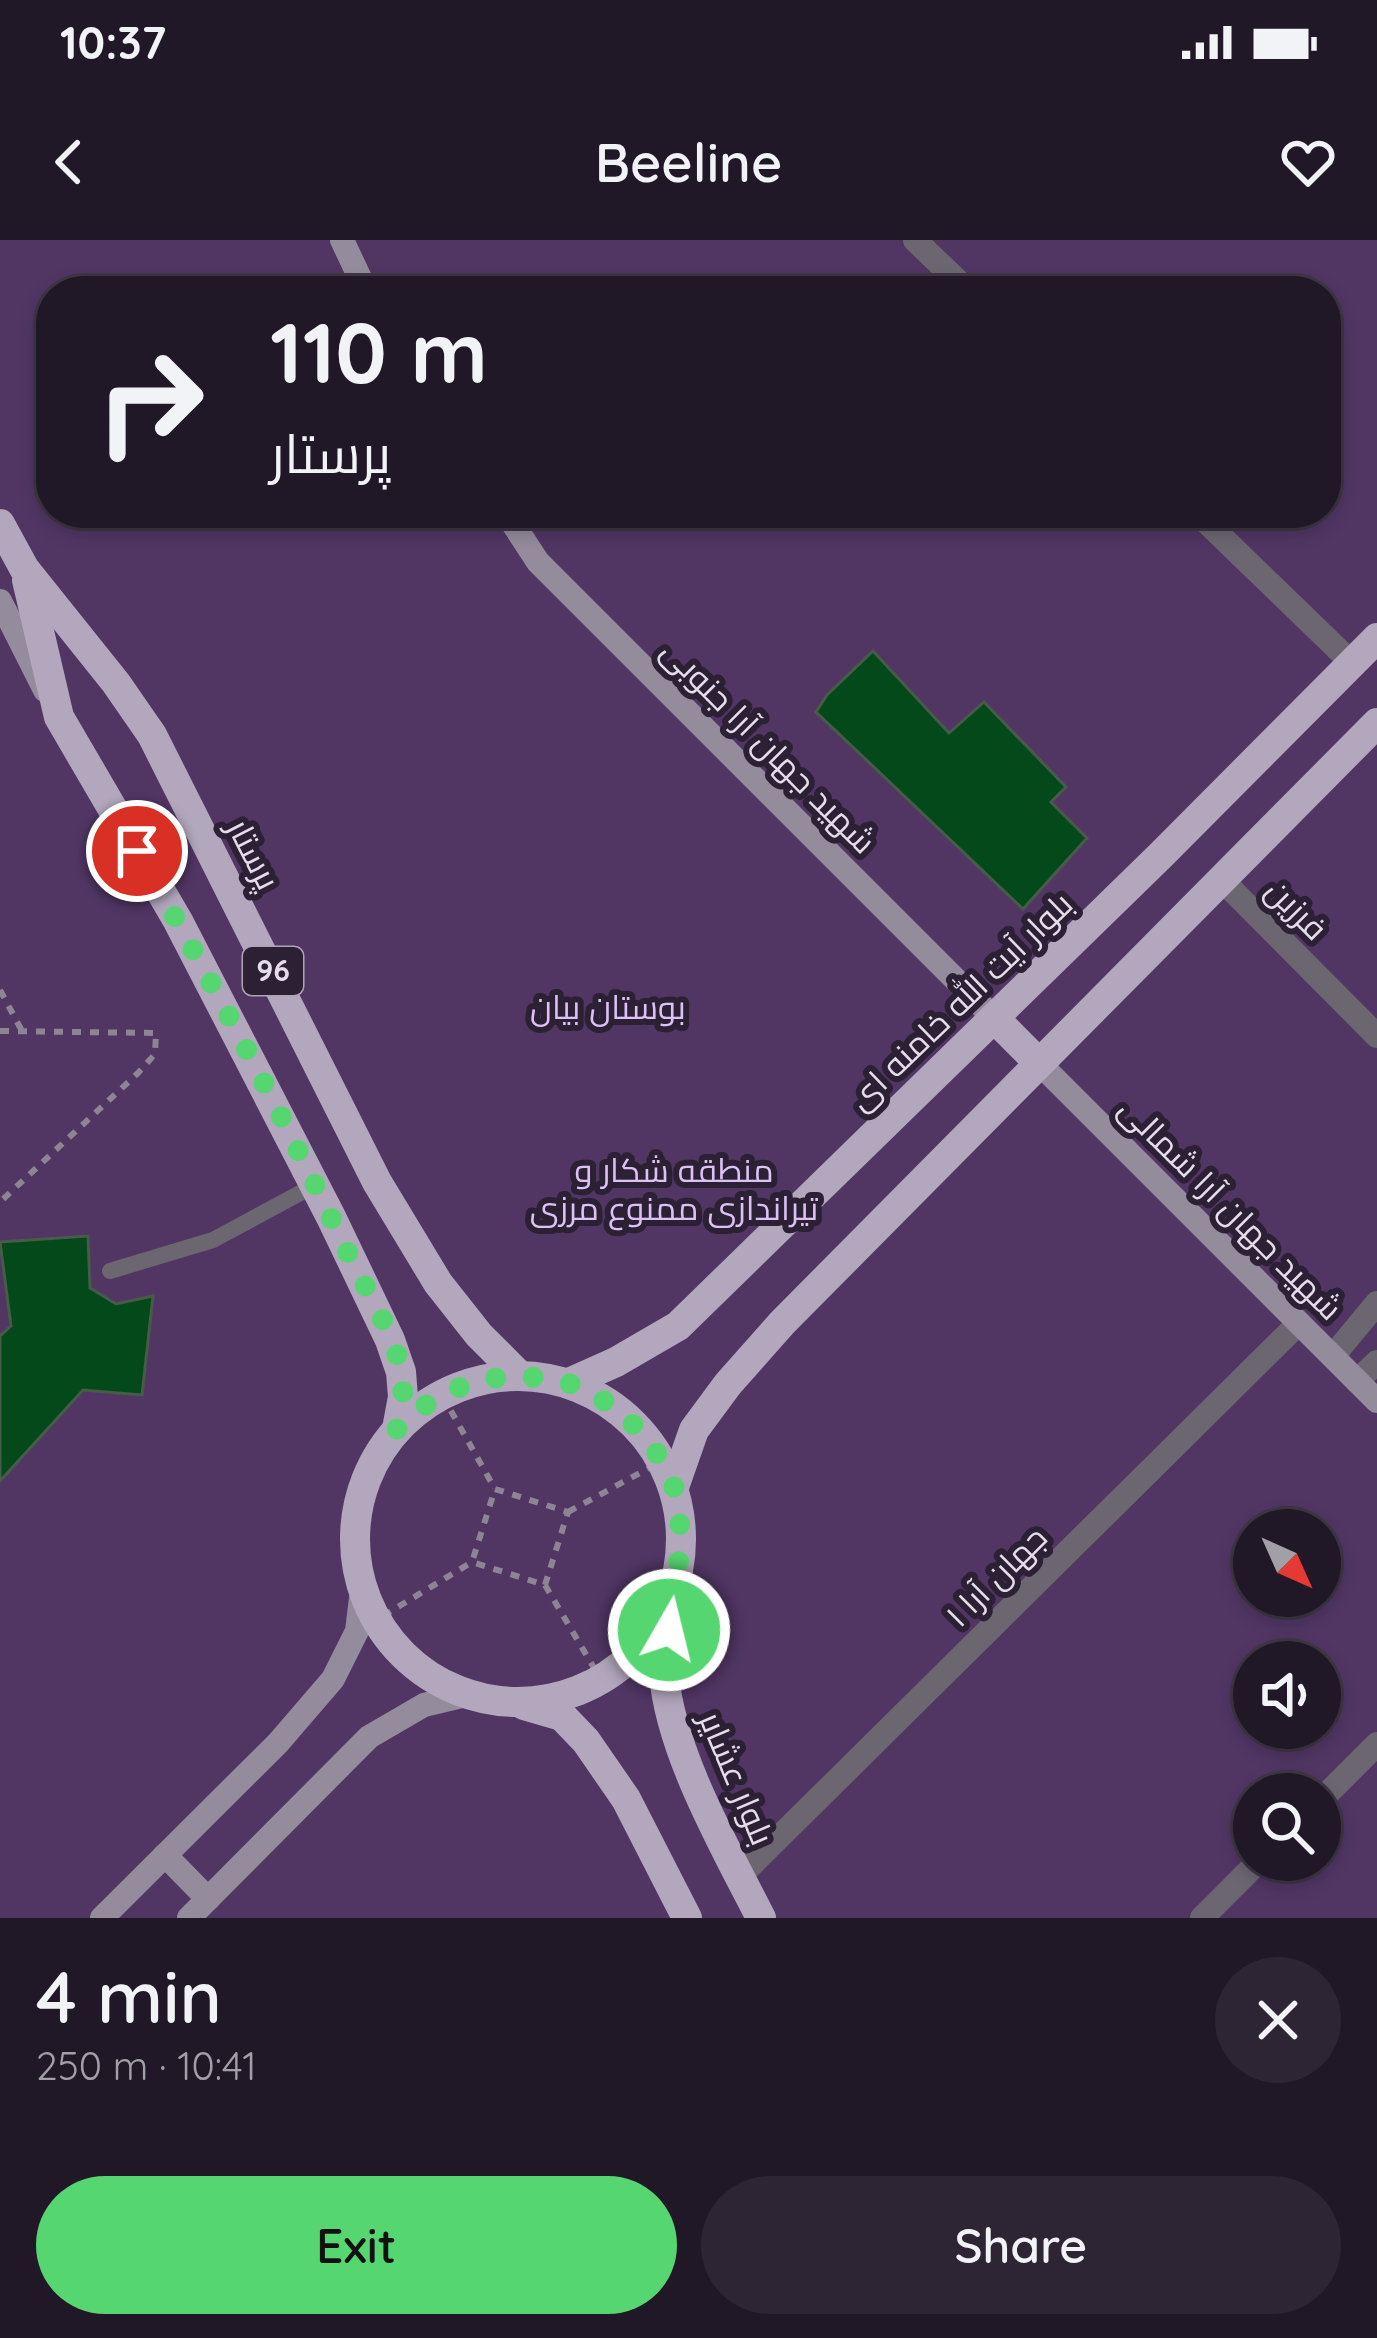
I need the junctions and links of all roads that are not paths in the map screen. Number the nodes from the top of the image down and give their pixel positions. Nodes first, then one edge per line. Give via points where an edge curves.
1 (342, 240) edge
2 (915, 240) edge
3 (359, 276) edge
4 (952, 276) edge
5 (0, 524) edge
6 (516, 528) edge
7 (1212, 528) edge
8 (24, 568) junction
9 (0, 601) edge
10 (1377, 638) edge
11 (1352, 663) junction
12 (58, 717) junction
13 (1377, 723) edge
14 (1221, 879) junction
15 (994, 1018) junction
16 (1377, 1036) edge
17 (1039, 1063) junction
18 (315, 1185) junction
19 (110, 1271) dead end
20 (1377, 1303) edge
21 (1299, 1322) junction
22 (1333, 1356) junction
23 (1377, 1362) edge
24 (519, 1375) junction
25 (1357, 1381) junction
26 (569, 1383) junction
27 (1377, 1401) edge
28 (397, 1429) junction
29 (667, 1474) junction
30 (362, 1590) junction
31 (674, 1590) junction
32 (466, 1695) junction
33 (518, 1703) junction
34 (1377, 1744) edge
35 (1341, 1780) edge
36 (165, 1855) junction
37 (740, 1876) junction
38 (1239, 1881) edge
39 (208, 1899) junction
40 (102, 1918) edge
41 (189, 1918) edge
42 (687, 1918) edge
43 (761, 1918) edge
44 (1202, 1918) edge

1 - 3 street
2 - 4 street
5 - 8 main road, 96
6 - 15 street, شهید جهان آرا جنوبی via 538,562
7 - 11 street
8 - 12 main road, 96
8 - 24 main road, پرستار / 96 via 152,735 377,1182 438,1283
9 - 12 street
10 - 11 main road, بلوار آیت الله خامنه ای
11 - 15 main road, بلوار آیت الله خامنه ای
12 - 18 main road, 96 via 178,921
13 - 14 main road
14 - 16 street, فرزین
14 - 17 main road
15 - 17 main road
15 - 26 main road, بلوار آیت الله خامنه ای via 678,1326
17 - 21 street, شهید جهان آرا شمالی
17 - 29 main road via 782,1323 728,1384
18 - 19 lane via 213,1240
18 - 28 main road, 96 via 401,1372
20 - 22 street
21 - 22 street, شهید جهان آرا شمالی
21 - 37 street, جهان آرا ۱
22 - 25 street, شهید جهان آرا شمالی
23 - 25 street
24 - 26 main road
24 - 28 main road via 442,1395
25 - 27 street, شهید جهان آرا شمالی
26 - 29 main road via 614,1406 651,1442
28 - 30 main road via 372,1464 358,1505 354,1548
29 - 31 main road, بلوار عشایر via 682,1538
30 - 32 main road via 385,1635 421,1671
30 - 36 street via 357,1631 333,1679
31 - 33 main road via 650,1635 614,1671 568,1695
31 - 37 main road, بلوار عشایر via 664,1671 673,1725
32 - 33 main road
32 - 39 street via 424,1705 369,1737
33 - 42 main road via 562,1716 586,1741
34 - 35 street
36 - 39 street
36 - 40 street
37 - 43 main road, بلوار عشایر
38 - 44 street
39 - 41 street

